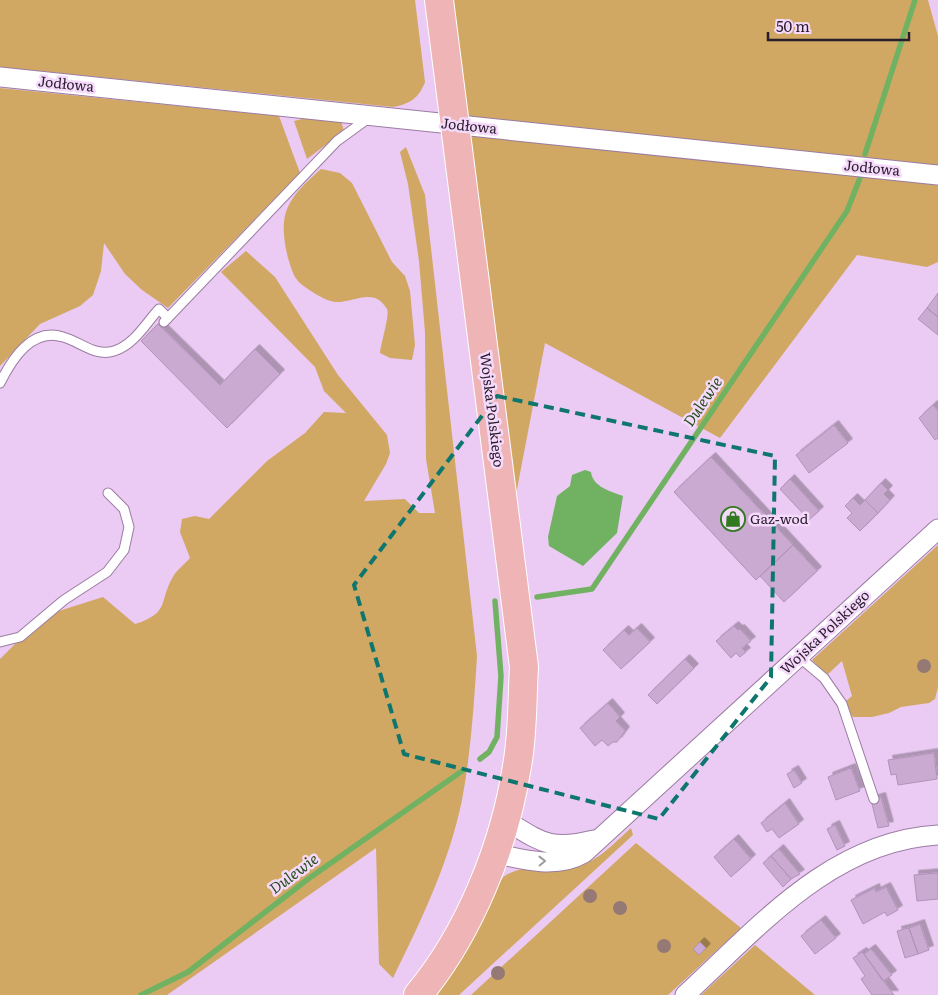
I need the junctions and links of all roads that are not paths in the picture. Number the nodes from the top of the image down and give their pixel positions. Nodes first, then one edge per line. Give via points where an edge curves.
1 (439, 0) edge
2 (0, 77) edge
3 (372, 116) junction
4 (455, 125) junction
5 (938, 175) edge
6 (0, 383) edge
7 (108, 493) dead end
8 (938, 529) edge
9 (0, 642) edge
10 (799, 656) junction
11 (874, 799) dead end
12 (505, 820) junction
13 (938, 835) edge
14 (602, 838) junction
15 (494, 853) junction
16 (418, 995) edge
17 (685, 995) edge

1 - 4 main road, Wojska Polskiego
2 - 3 street, Jodłowa
3 - 4 street, Jodłowa
3 - 6 lane via 337,141 166,320 159,309 128,344 108,352 83,347 62,336 41,337 11,361
4 - 5 street, Jodłowa
4 - 12 main road, Wojska Polskiego via 524,667 518,765
7 - 9 lane via 124,509 129,527 124,550 107,572 64,600 20,637
8 - 10 street, Wojska Polskiego
10 - 11 lane via 824,678 842,704
10 - 14 street, Wojska Polskiego
12 - 14 street, Wojska Polskiego via 542,843 569,846
12 - 15 main road, Wojska Polskiego
13 - 17 street via 868,850 820,876 790,898
15 -> 14 street, Wojska Polskiego via 527,861 567,861 584,853
15 - 16 main road, Wojska Polskiego via 470,915 434,976

